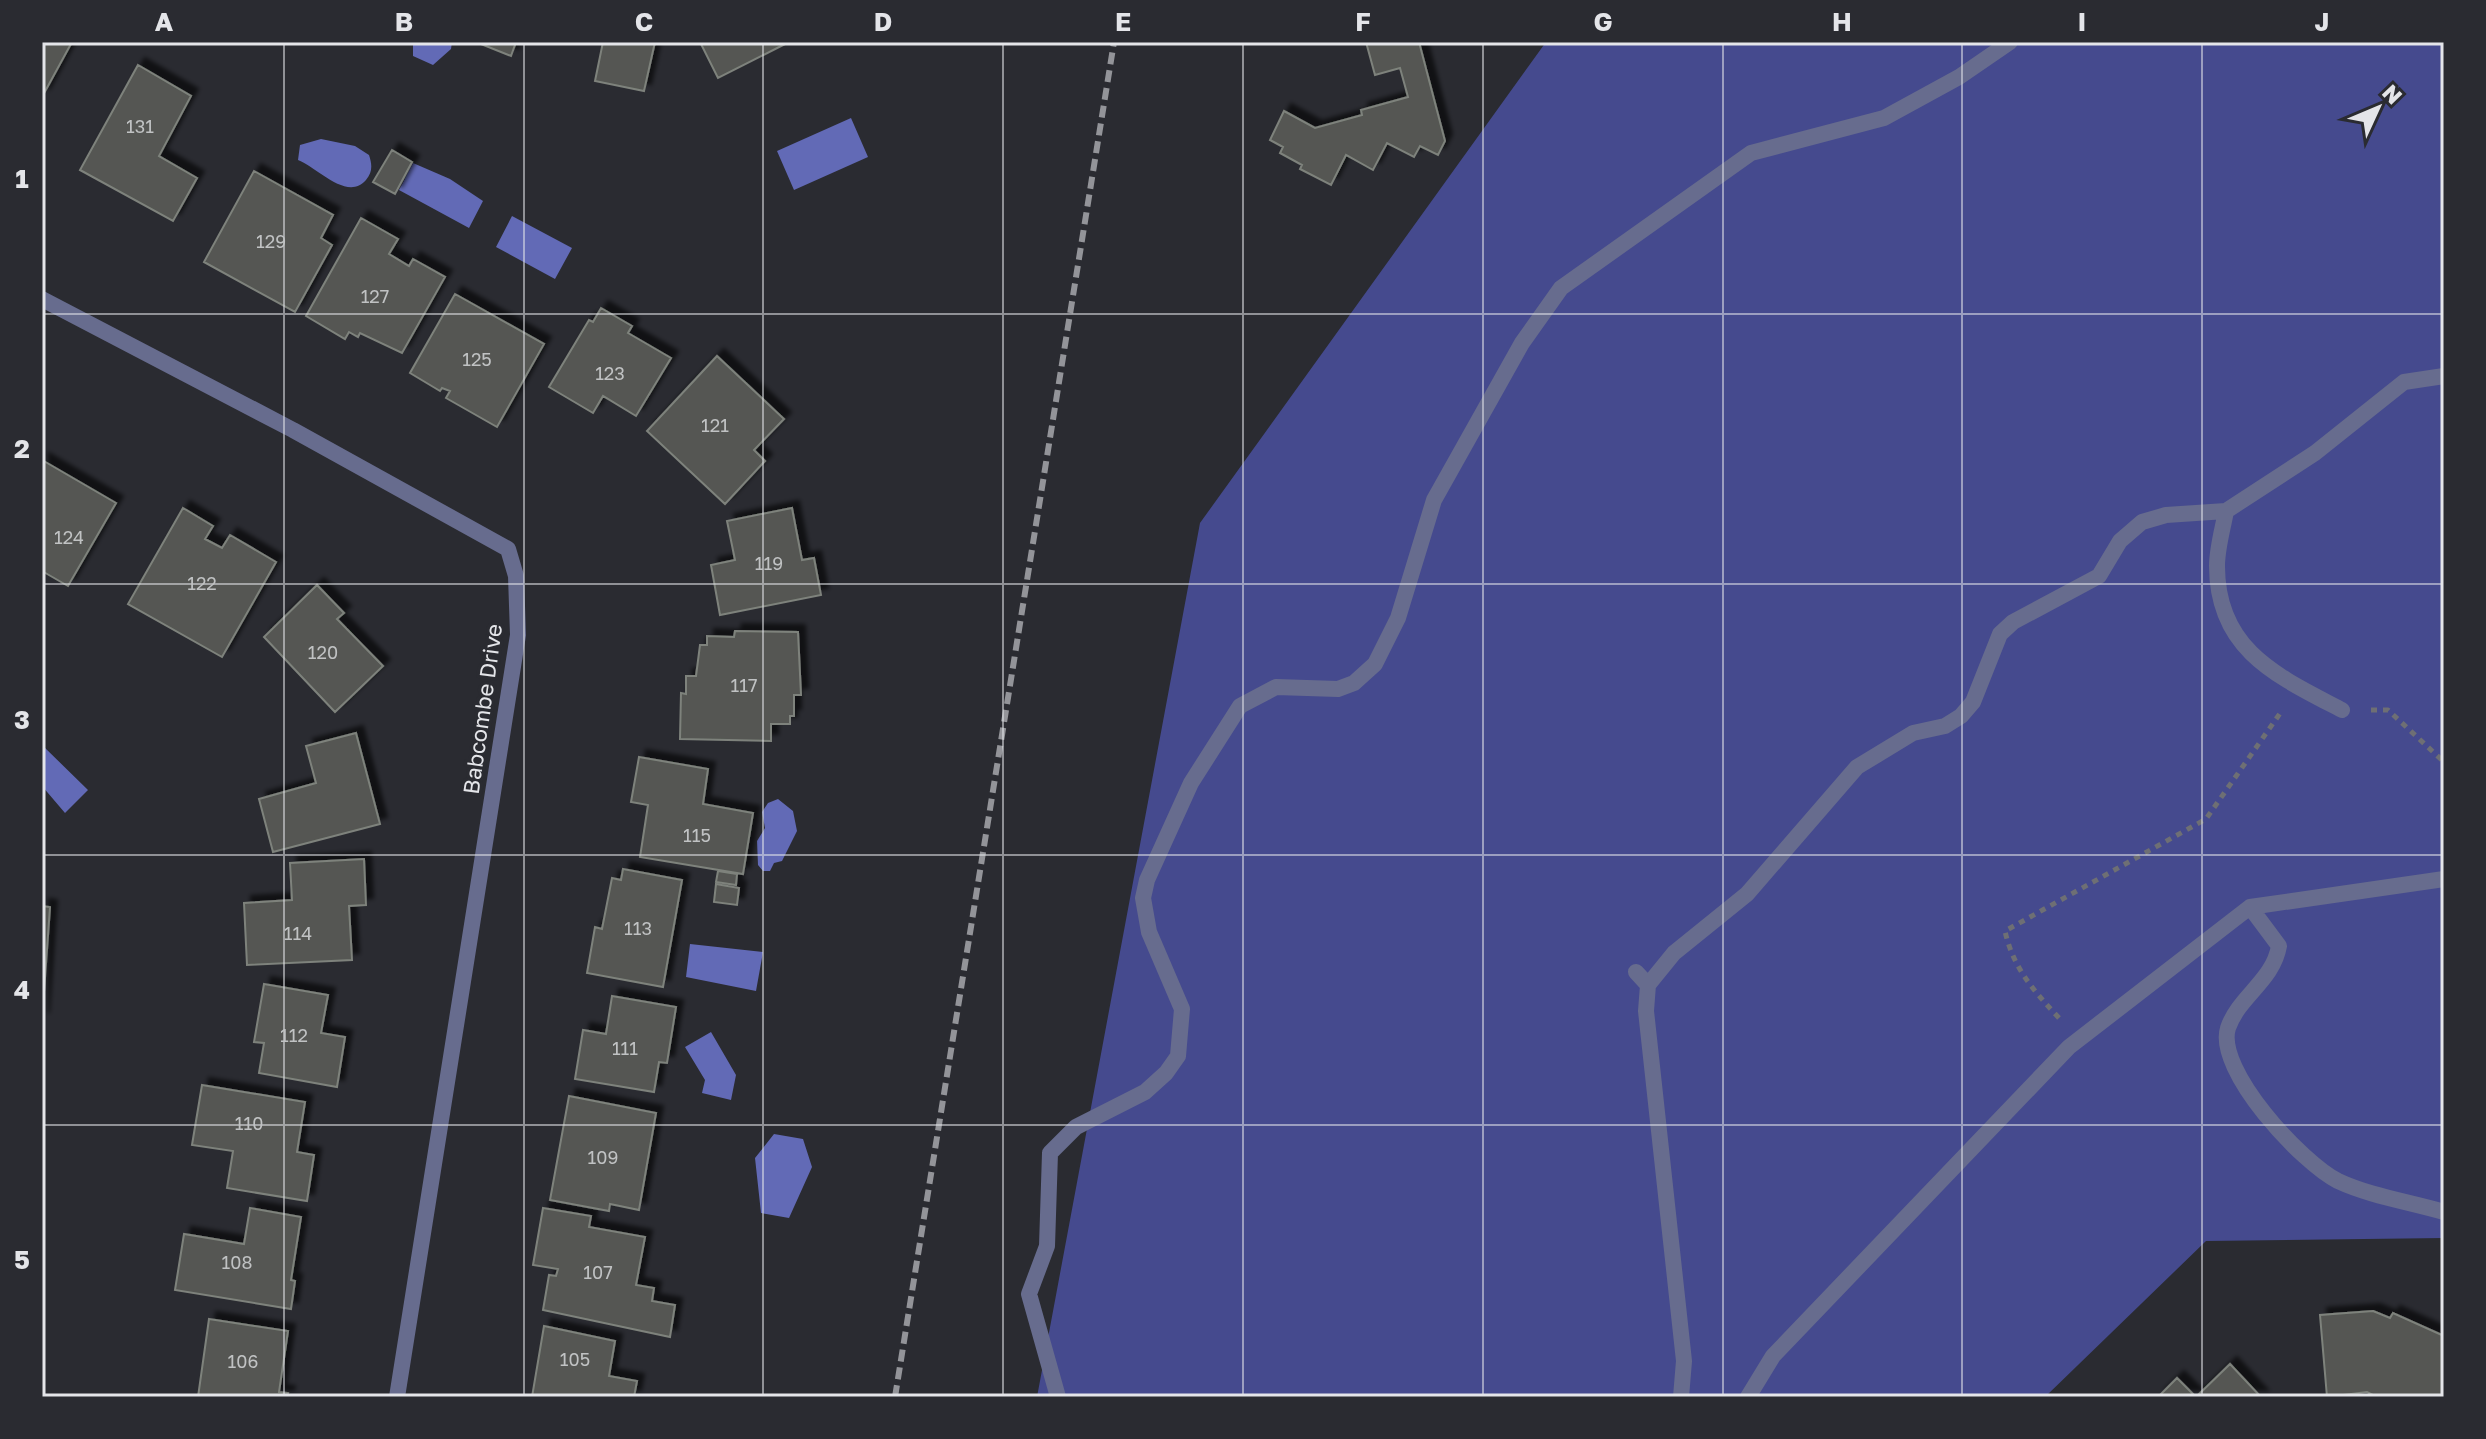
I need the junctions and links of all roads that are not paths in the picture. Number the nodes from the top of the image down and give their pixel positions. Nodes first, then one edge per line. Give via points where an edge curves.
1 (2010, 42) edge
2 (42, 299) edge
3 (2444, 376) edge
4 (2226, 511) junction
5 (2342, 710) road end
6 (2444, 879) edge
7 (2250, 907) junction
8 (1636, 972) dead end
9 (1648, 985) junction
10 (2444, 1212) edge
11 (397, 1397) edge
12 (1058, 1397) edge
13 (1681, 1397) edge
14 (1748, 1397) edge

1 - 12 street via 1884,118 1751,153 1561,288 1522,343 1434,500 1398,618 1375,664 1338,689 1276,687 1240,706 1191,783 1143,898 1153,944 1182,1009 1178,1056 1145,1092 1076,1127 1050,1153 1047,1246 1029,1294
2 - 11 street, Babcombe Drive via 508,549 516,576 518,635
3 - 4 street via 2404,382 2315,453
4 - 5 street via 2217,565 2224,619 2279,677
4 - 9 street via 2142,522 2120,541 2099,576 2013,622 2000,634 1973,702 1961,716 1945,726 1913,733 1857,767 1747,894 1674,953
6 - 7 street
7 - 10 street via 2279,946 2270,972 2228,1028 2229,1059 2252,1097 2295,1148 2337,1181
7 - 14 street via 2079,1039 1773,1356
8 - 9 street
9 - 13 street via 1646,1011 1684,1361

